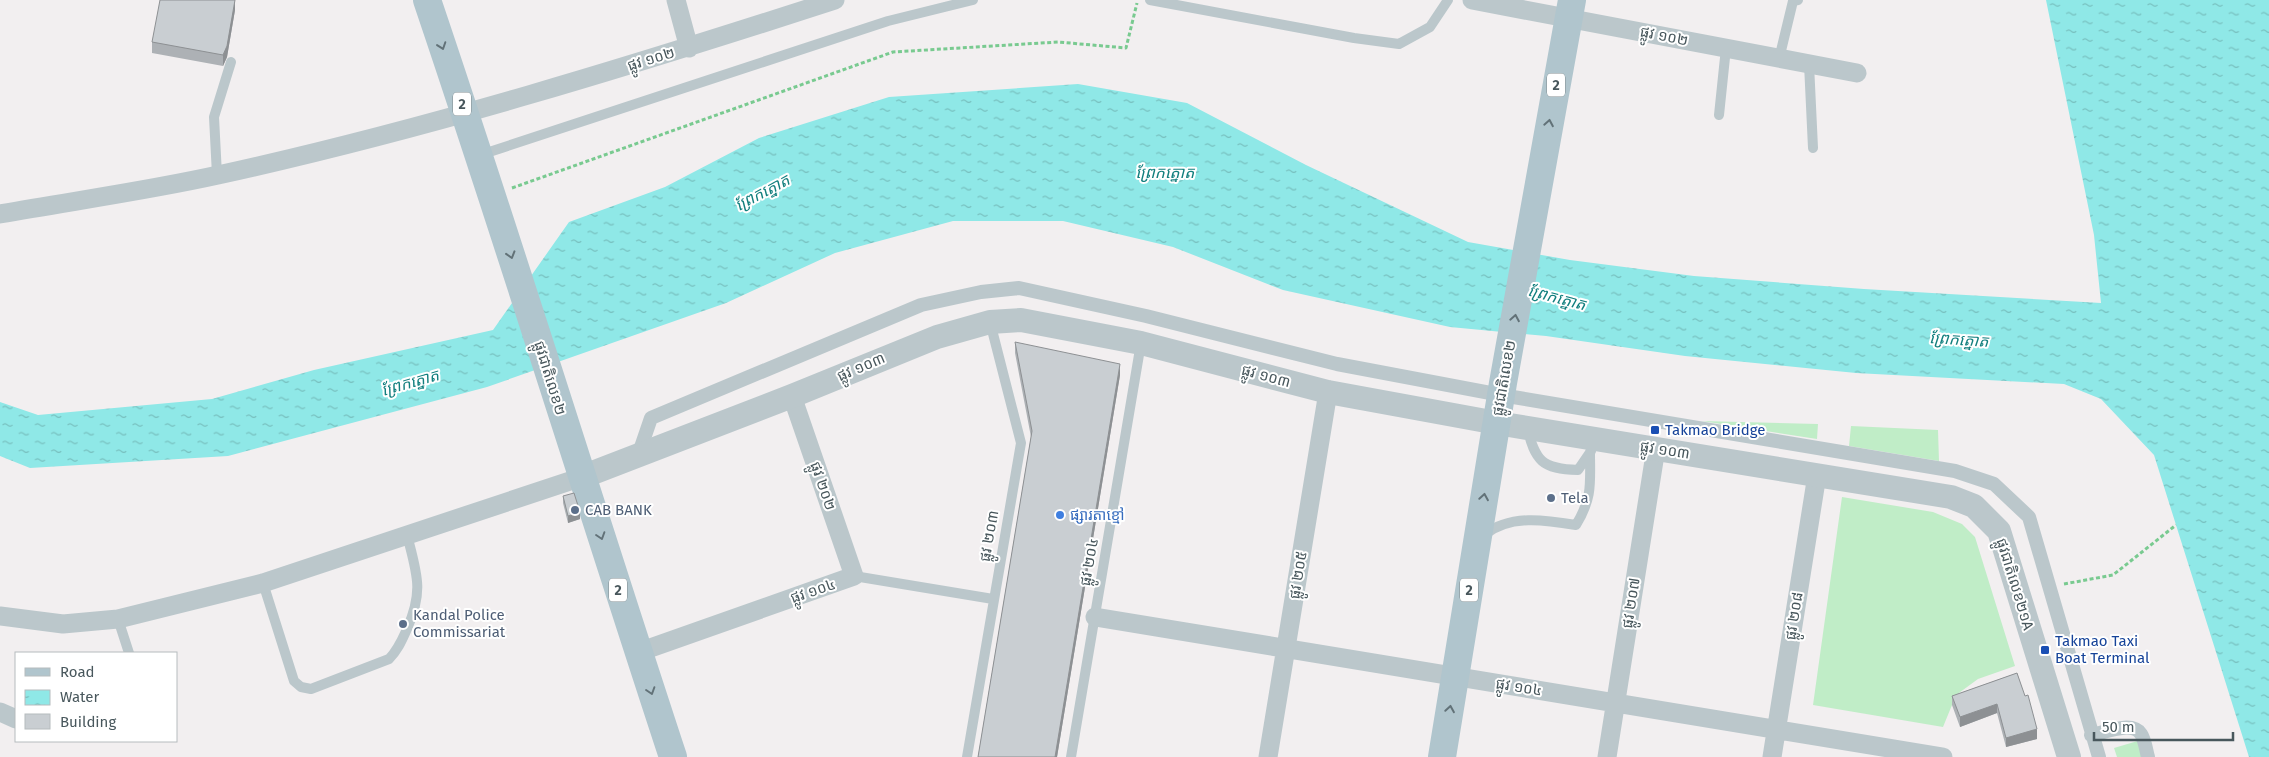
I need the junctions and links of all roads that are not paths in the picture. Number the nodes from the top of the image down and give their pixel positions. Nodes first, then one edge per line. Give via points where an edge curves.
1 (427, 0) edge
2 (676, 0) edge
3 (835, 0) edge
4 (972, 0) edge
5 (1150, 0) edge
6 (1448, 0) edge
7 (1472, 0) edge
8 (1794, 0) edge
9 (1570, 9) edge
10 (689, 48) junction
11 (1726, 48) junction
12 (1779, 59) junction
13 (231, 62) dead end
14 (1809, 64) junction
15 (1857, 73) dead end
16 (465, 114) junction
17 (1719, 115) dead end
18 (1813, 148) dead end
19 (479, 155) junction
20 (217, 175) junction
21 (0, 214) edge
22 (990, 322) junction
23 (1141, 343) junction
24 (1502, 389) junction
25 (1328, 392) junction
26 (792, 396) junction
27 (1497, 423) junction
28 (1527, 427) junction
29 (1594, 446) junction
30 (1656, 448) junction
31 (638, 456) junction
32 (1816, 475) junction
33 (582, 477) junction
34 (1974, 506) joint
35 (407, 535) junction
36 (1477, 540) junction
37 (854, 576) junction
38 (264, 583) junction
39 (993, 599) junction
40 (0, 616) edge
41 (1094, 617) junction
42 (118, 619) junction
43 (1286, 648) junction
44 (129, 652) edge
45 (639, 652) junction
46 (1455, 676) junction
47 (1616, 702) junction
48 (0, 712) edge
49 (15, 719) edge
50 (1776, 728) junction
51 (2091, 736) junction
52 (673, 757) edge
53 (968, 757) edge
54 (1071, 757) edge
55 (1268, 757) edge
56 (1442, 757) edge
57 (1607, 757) edge
58 (1772, 757) edge
59 (1943, 757) edge
60 (2069, 757) edge
61 (2098, 757) edge
62 (2148, 757) edge

1 -> 16 main road, ផ្លូវជាតិលេខ២ / 2
2 - 10 street
3 - 10 street, ផ្លូវ ១០២
4 - 19 lane via 888,21
5 - 6 lane via 1399,44 1430,27
7 - 9 street, ផ្លូវ ១០២
8 - 12 lane
9 - 11 street, ផ្លូវ ១០២
24 -> 9 main road, ផ្លូវជាតិលេខ២ / 2
10 - 16 street, ផ្លូវ ១០២
11 - 12 street, ផ្លូវ ១០២
11 - 17 lane
12 - 14 street, ផ្លូវ ១០២
13 - 20 lane via 214,117
14 - 15 street, ផ្លូវ ១០២
14 - 18 lane
16 - 19 main road, ផ្លូវជាតិលេខ២ / 2
16 - 20 street, ផ្លូវ ១០២
19 -> 33 main road, ផ្លូវជាតិលេខ២ / 2
20 - 21 street, ផ្លូវ ១០២
22 - 23 street, ផ្លូវ ១០៣ via 1021,320
22 - 26 street, ផ្លូវ ១០៣ via 928,341
22 - 39 lane, ផ្លូវ ២០៣ via 1021,444
23 - 25 street, ផ្លូវ ១០៣
23 - 41 lane, ផ្លូវ ២០៤
24 - 27 main road, ផ្លូវជាតិលេខ២ / 2
24 - 31 street via 1337,364 1019,288 981,292 921,305 651,418
24 - 51 street via 1954,470 1994,484 2029,517
25 - 27 street, ផ្លូវ ១០៣
25 - 43 street, ផ្លូវ ២០៥
26 - 31 street, ផ្លូវ ១០៣
26 - 37 street, ផ្លូវ ២០២
27 - 28 street, ផ្លូវ ១០៣
36 -> 27 main road, ផ្លូវជាតិលេខ២ / 2
28 - 29 street, ផ្លូវ ១០៣
28 - 29 lane via 1531,446 1541,462 1556,470 1578,470
29 - 30 street, ផ្លូវ ១០៣
29 - 36 lane via 1587,507 1576,525 1529,519 1494,527
30 - 32 street, ផ្លូវ ១០៣
30 - 47 street, ផ្លូវ ២០៧
31 - 33 street, ផ្លូវ ១០៣
32 - 34 street, ផ្លូវ ១០៣ via 1950,497
32 - 50 street, ផ្លូវ ២០៨
33 - 35 street
33 -> 45 main road, ផ្លូវជាតិលេខ២ / 2
34 - 60 street, ផ្លូវជាតិលេខ២១A via 1998,530
35 - 38 street
35 - 38 lane via 419,592 397,652 389,659 311,689 294,681
36 - 46 main road, ផ្លូវជាតិលេខ២ / 2
37 - 39 lane, ផ្លូវ ១០៤
37 - 45 street, ផ្លូវ ១០៤
38 - 42 street
39 - 53 lane, ផ្លូវ ២០៣
40 - 42 street via 63,624
41 - 43 street, ផ្លូវ ១០៤
41 - 54 lane, ផ្លូវ ២០៤
42 - 44 lane
43 - 46 street, ផ្លូវ ១០៤
43 - 55 street, ផ្លូវ ២០៥
45 -> 52 main road, ផ្លូវជាតិលេខ២ / 2
46 - 47 street, ផ្លូវ ១០៤
56 -> 46 main road, ផ្លូវជាតិលេខ២ / 2
47 - 50 street, ផ្លូវ ១០៤
47 - 57 street, ផ្លូវ ២០៧
48 - 49 street
50 - 58 street, ផ្លូវ ២០៨
50 - 59 street, ផ្លូវ ១០៤
51 - 61 street
51 - 62 street via 2135,728 2141,734

